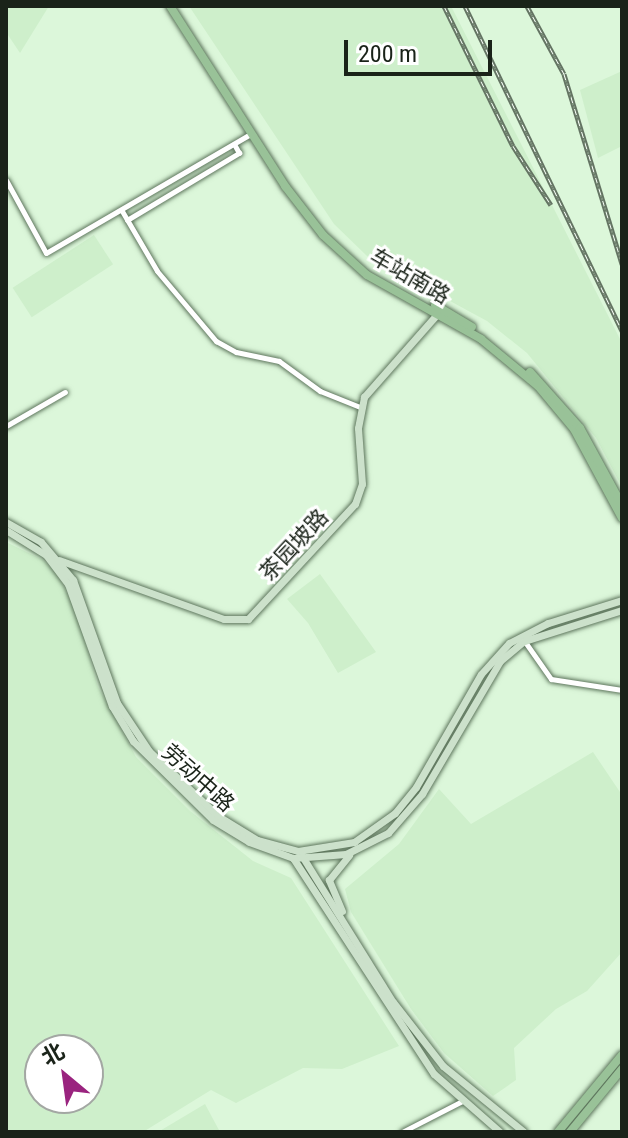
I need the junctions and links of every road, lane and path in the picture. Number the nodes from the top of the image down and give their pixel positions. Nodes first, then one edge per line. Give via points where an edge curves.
1 (173, 6) edge
2 (252, 133) junction
3 (234, 144) junction
4 (6, 180) edge
5 (122, 211) junction
6 (127, 220) junction
7 (441, 310) junction
8 (65, 392) dead end
9 (360, 407) junction
10 (6, 426) edge
11 (622, 505) edge
12 (622, 518) edge
13 (6, 522) edge
14 (6, 530) edge
15 (46, 555) junction
16 (59, 560) junction
17 (622, 600) edge
18 (622, 610) edge
19 (522, 638) junction
20 (622, 690) edge
21 (356, 850) junction
22 (296, 854) junction
23 (304, 859) junction
24 (343, 921) junction
25 (622, 1055) edge
26 (622, 1069) edge
27 (462, 1101) junction
28 (402, 1132) edge
29 (500, 1132) edge
30 (524, 1132) edge
31 (558, 1132) edge
32 (570, 1132) edge

1 - 2 main road, 车站南路
1 - 7 main road, 车站南路 via 288,184 326,231 361,265
2 - 3 street
2 - 7 main road, 车站南路 via 294,199 343,255 387,288
3 - 5 street
3 - 6 street via 239,153
4 - 5 street via 46,253
5 - 6 street
6 - 9 street via 157,271 216,341 236,352 279,361 320,391
7 - 9 main road via 369,387
7 - 11 main road, 车站南路 via 542,382 580,428
7 - 12 main road, 车站南路 via 548,397 587,451
8 - 10 street
9 - 16 main road, 茶园坡路 via 362,484 355,504 248,619 224,619
13 - 16 main road, 劳动中路 via 28,532
14 - 15 main road, 劳动中路
15 - 16 main road, 茶园坡路
15 - 22 main road, 劳动中路 via 76,599 108,697 133,741 213,820 249,842
16 - 22 main road, 劳动中路 via 80,595 117,703 138,738 209,809 252,837
17 - 19 main road, 劳动中路
18 - 19 main road, 劳动中路
19 - 20 street via 551,679
19 - 21 main road, 劳动中路 via 488,677 415,805 388,833
19 - 22 main road, 劳动中路 via 481,674 416,787 395,813 354,842
21 - 23 main road, 劳动中路
21 - 24 main road via 333,869 329,880
22 - 23 main road, 劳动中路
22 - 27 main road via 399,1025 434,1074
23 - 24 main road
24 - 30 main road via 393,1002 443,1066
25 - 31 main road
26 - 32 main road
27 - 28 street
27 - 29 main road

